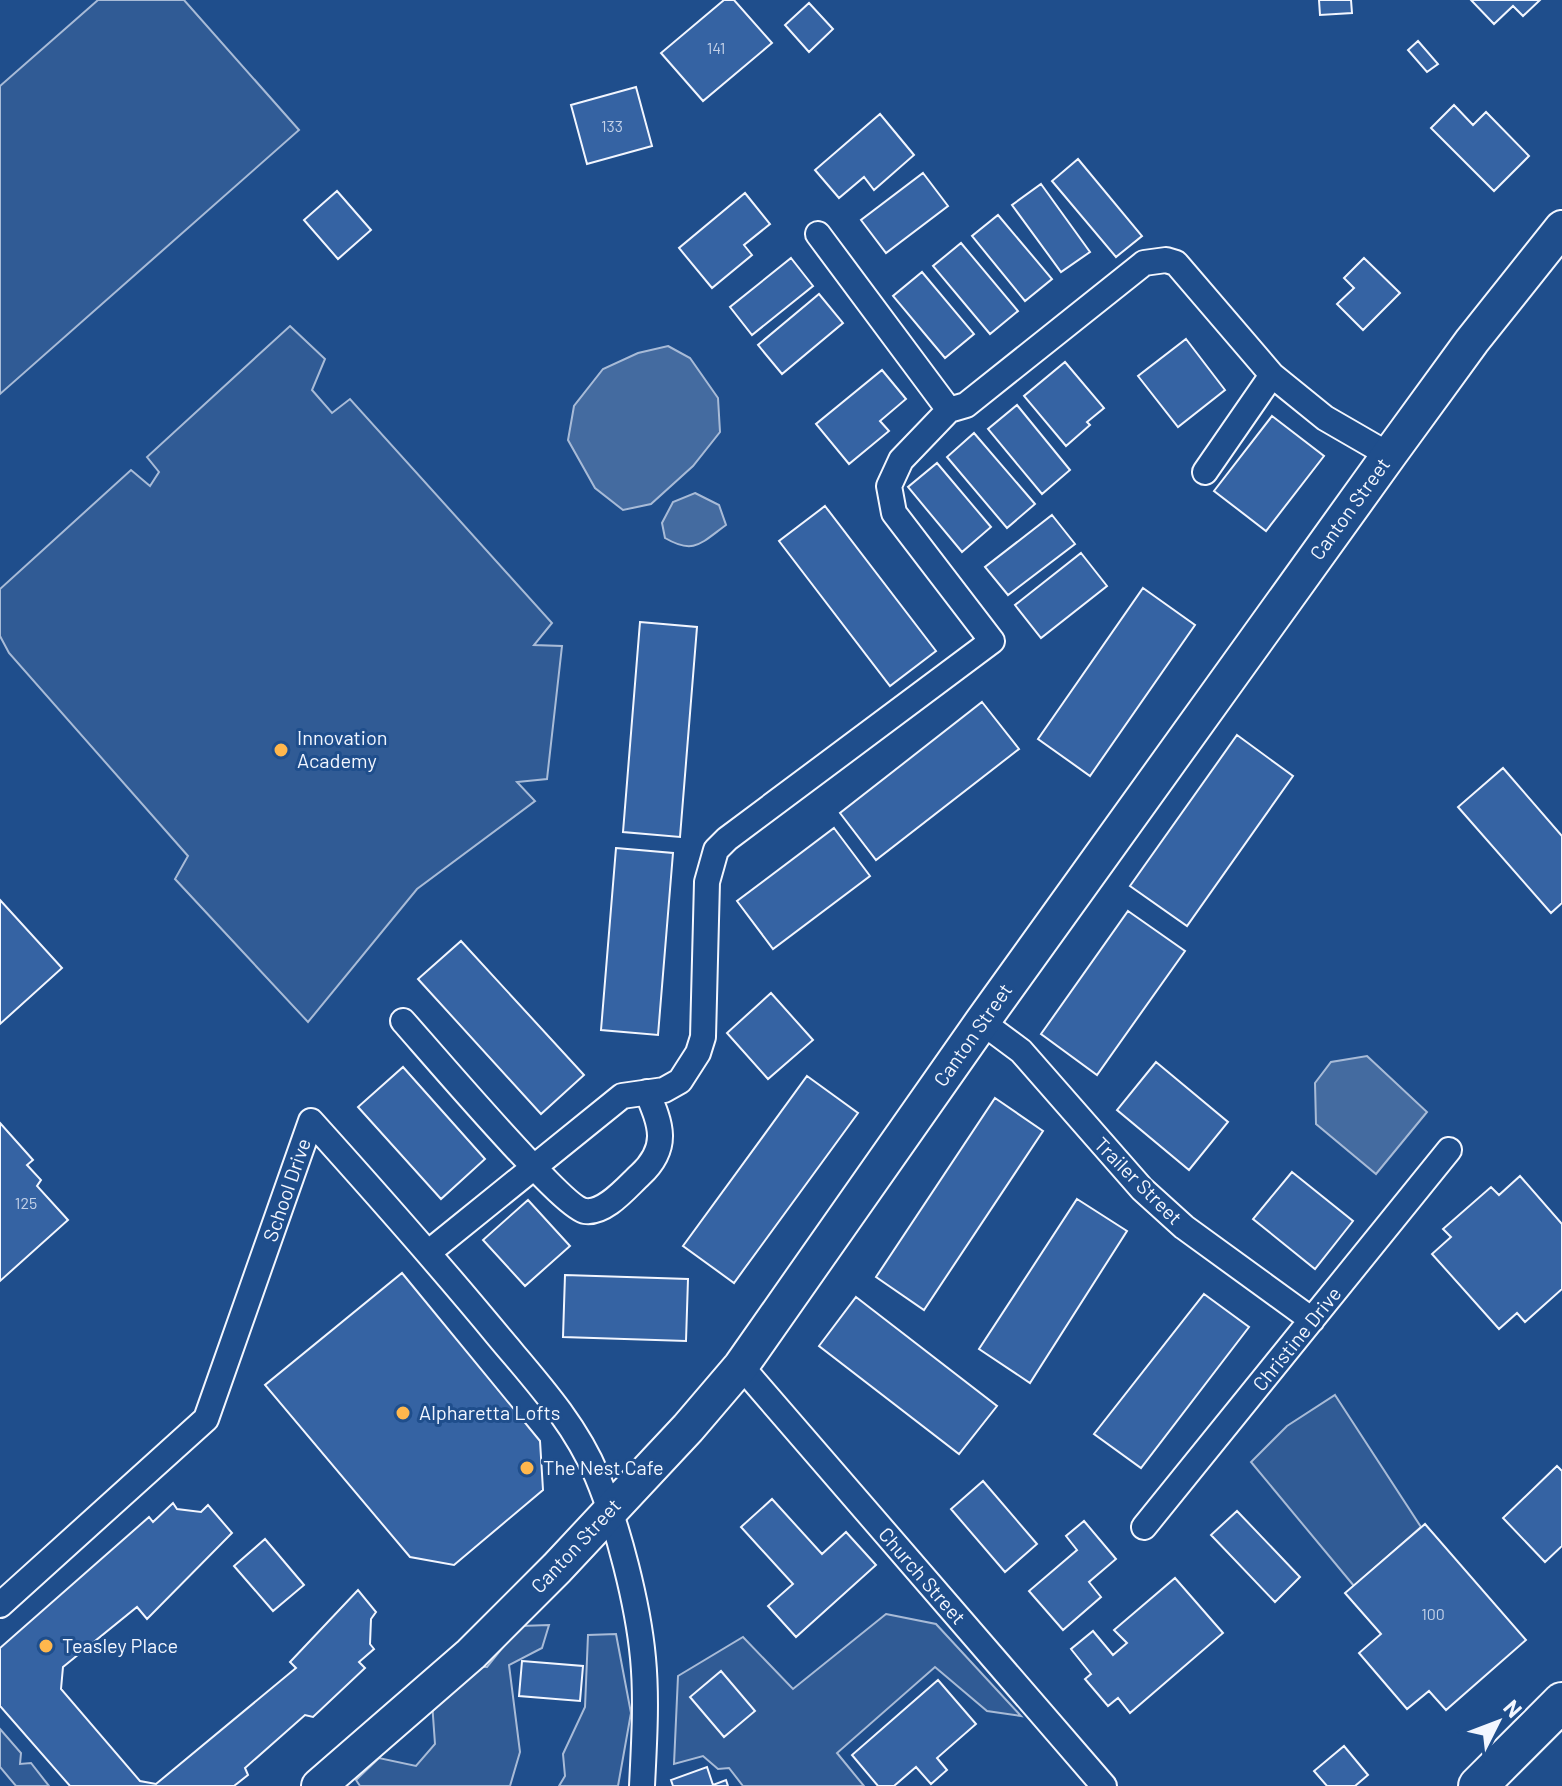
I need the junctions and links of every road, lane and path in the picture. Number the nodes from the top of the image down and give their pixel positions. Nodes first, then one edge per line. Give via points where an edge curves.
1 (1562, 228) edge
2 (818, 234) dead end
3 (1272, 375) junction
4 (949, 410) junction
5 (1389, 455) junction
6 (1205, 472) dead end
7 (403, 1021) dead end
8 (982, 1022) junction
9 (647, 1092) junction
10 (1449, 1150) dead end
11 (534, 1167) junction
12 (429, 1252) junction
13 (1312, 1320) junction
14 (741, 1366) junction
15 (609, 1512) junction
16 (1144, 1527) dead end
17 (0, 1605) edge
18 (1562, 1702) edge
19 (319, 1786) edge
20 (642, 1786) edge
21 (1104, 1786) edge
22 (1478, 1786) edge

1 - 5 street, Canton Street
2 - 4 street
3 - 4 street via 1176,263 1166,260 1144,263 966,405
3 - 5 street via 1325,418
3 - 6 street
4 - 9 street via 901,460 889,486 894,513 992,641 716,850 707,882 703,1037 680,1081
5 - 8 street, Canton Street
7 - 11 street
8 - 13 street, Trailer Street via 1021,1051 1142,1189 1184,1227
8 - 14 street, Canton Street
9 - 11 street via 622,1096
9 - 11 street via 660,1124 653,1162 600,1209 587,1212 575,1207
10 - 13 street, Christine Drive
11 - 12 street
12 - 15 street, School Drive via 567,1422 598,1477
12 - 17 street, School Drive via 311,1121 206,1419
13 - 16 street, Christine Drive
14 - 15 street, Canton Street
14 - 21 street, Church Street
15 - 19 street, Canton Street via 471,1654
15 - 20 street, School Drive via 643,1659
18 - 22 main road

